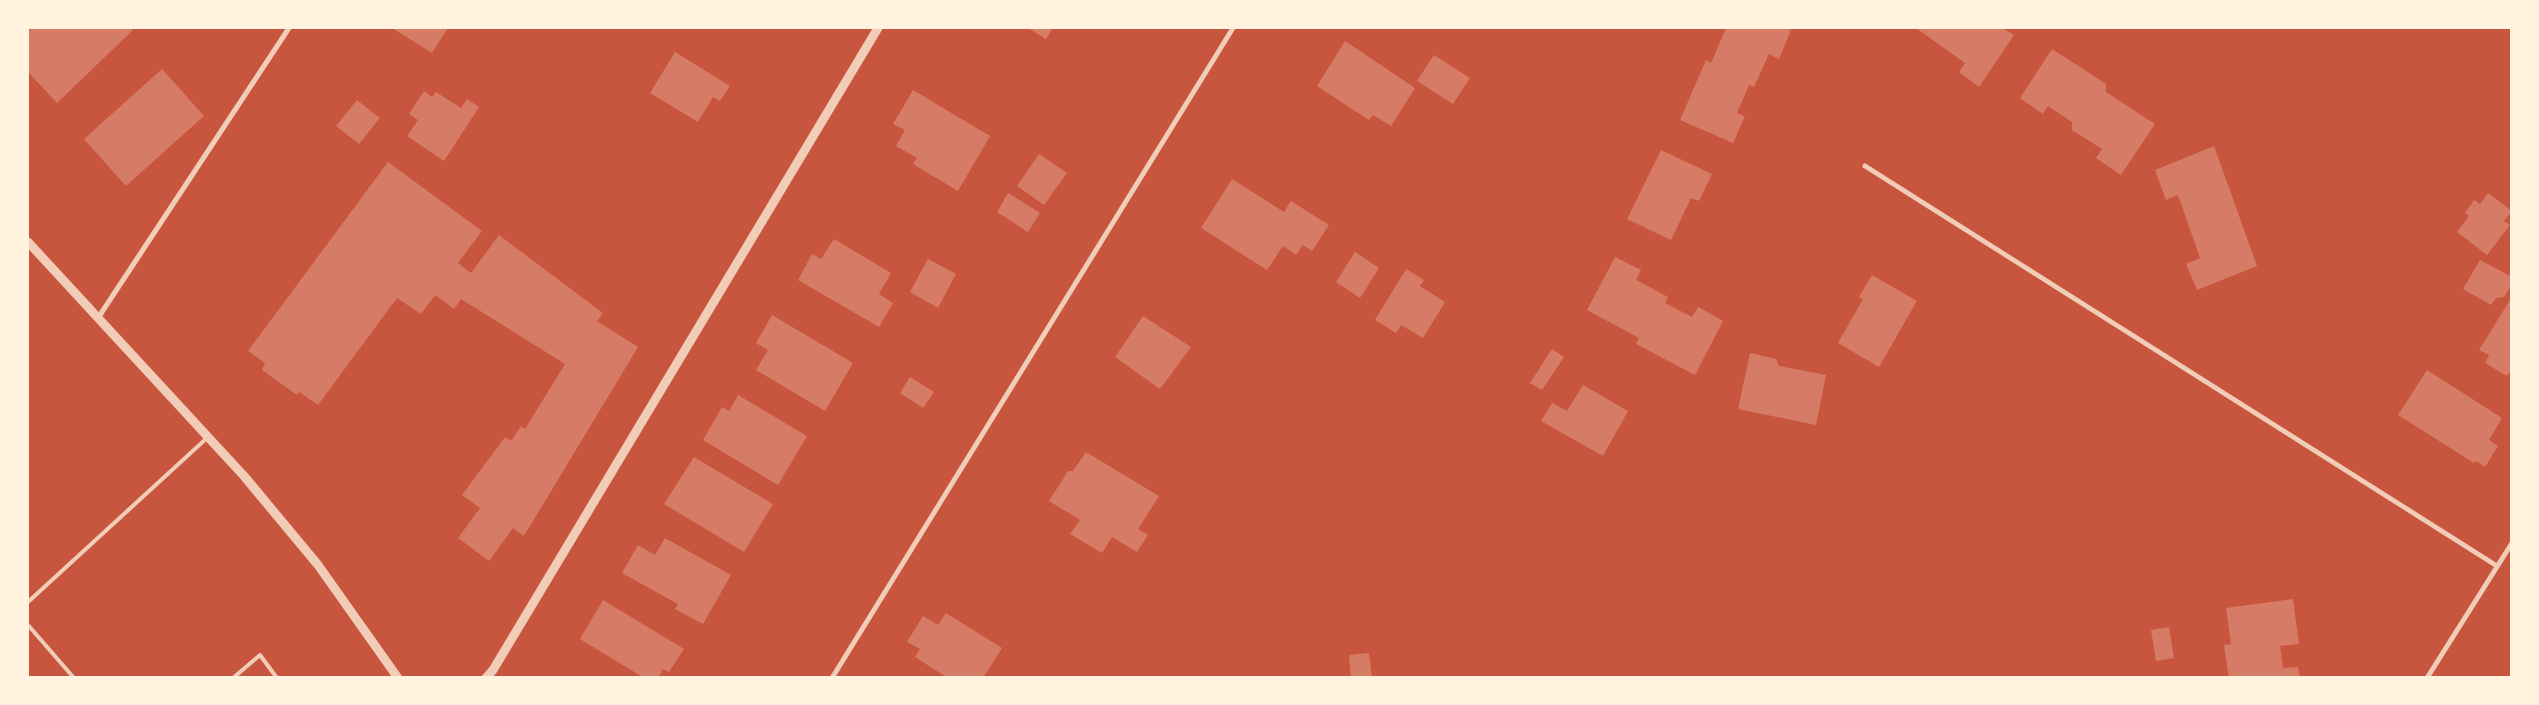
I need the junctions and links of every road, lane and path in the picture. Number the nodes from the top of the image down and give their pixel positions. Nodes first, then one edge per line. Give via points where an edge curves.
1 (289, 28) edge
2 (878, 28) edge
3 (1233, 28) edge
4 (1865, 166) dead end
5 (28, 242) edge
6 (98, 318) junction
7 (208, 437) junction
8 (2512, 544) edge
9 (2497, 566) junction
10 (28, 602) edge
11 (28, 626) edge
12 (74, 678) edge
13 (233, 678) edge
14 (277, 678) edge
15 (398, 678) edge
16 (486, 678) edge
17 (832, 678) edge
18 (2427, 678) edge

1 - 6 street
2 - 16 street
3 - 17 street
4 - 9 street
5 - 6 street
6 - 7 street
7 - 10 lane
7 - 15 street via 318,565
8 - 9 street
9 - 18 street
11 - 12 lane
13 - 14 lane via 260,655

